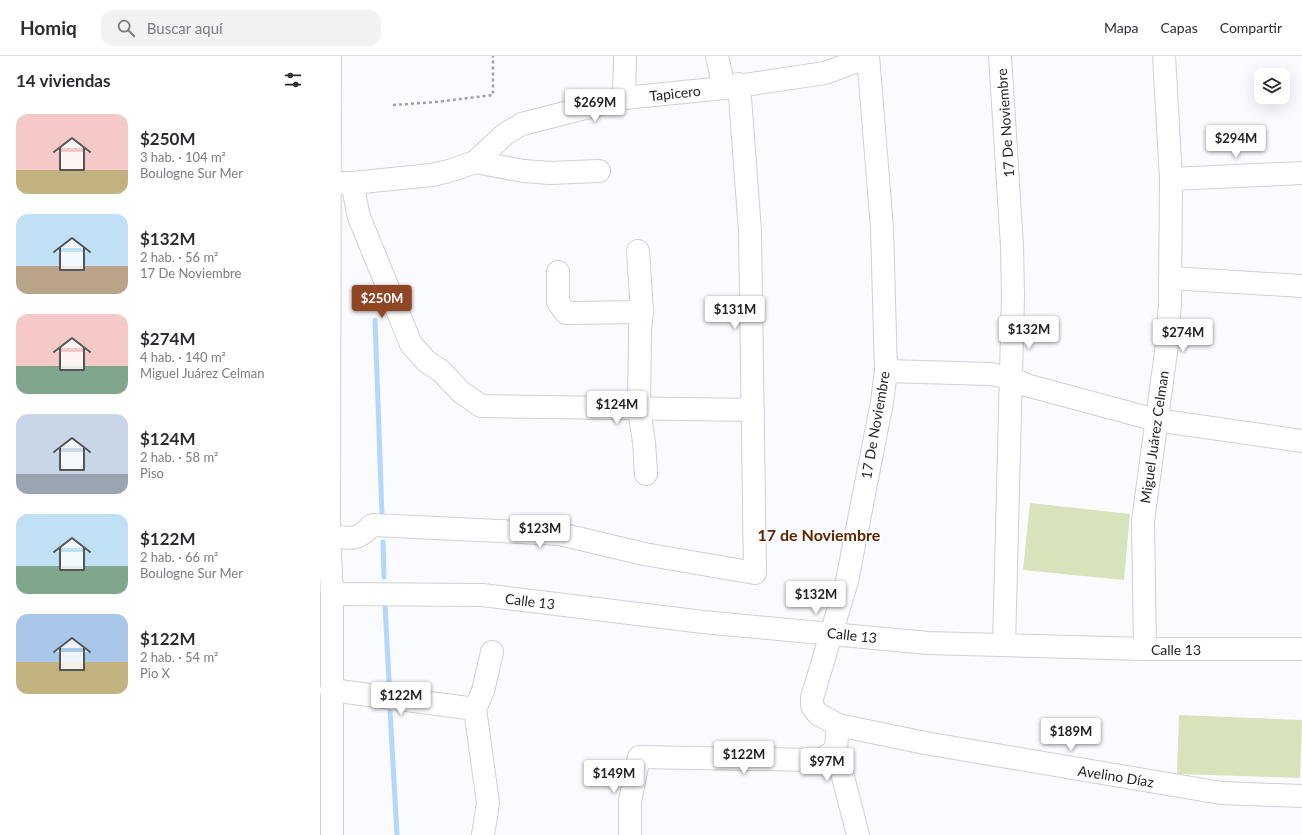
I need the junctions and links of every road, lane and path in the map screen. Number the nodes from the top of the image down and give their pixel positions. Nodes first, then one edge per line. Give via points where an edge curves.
1 (330, 56) edge
2 (493, 56) edge
3 (624, 56) edge
4 (717, 56) edge
5 (868, 56) edge
6 (1000, 56) edge
7 (1164, 56) edge
8 (732, 86) junction
9 (624, 98) junction
10 (393, 105) dead end
11 (475, 162) junction
12 (599, 171) dead end
13 (1302, 173) edge
14 (1171, 179) junction
15 (329, 183) junction
16 (352, 183) junction
17 (638, 251) dead end
18 (558, 272) dead end
19 (1170, 278) junction
20 (1302, 286) edge
21 (642, 312) junction
22 (886, 371) junction
23 (1012, 378) junction
24 (638, 409) junction
25 (753, 410) junction
26 (1156, 420) junction
27 (1302, 441) edge
28 (646, 474) dead end
29 (329, 536) junction
30 (332, 594) junction
31 (831, 633) junction
32 (1004, 645) junction
33 (1302, 649) edge
34 (1145, 650) junction
35 (492, 652) dead end
36 (331, 690) junction
37 (475, 709) junction
38 (838, 725) junction
39 (836, 750) junction
40 (1302, 796) edge
41 (332, 835) edge
42 (483, 835) edge
43 (630, 835) edge
44 (858, 835) edge

1 - 15 street
2 - 10 path via 493,95
3 - 9 street
4 - 8 street
5 - 8 street, Tapicero via 825,73
5 - 22 street, 17 De Noviembre via 882,228
6 - 23 street, 17 De Noviembre via 1012,246
7 - 14 street, Miguel Juárez Celman
8 - 9 street, Tapicero
8 - 25 street via 750,231
9 - 11 street, Tapicero via 514,127
11 - 12 street via 550,173
11 - 16 street, Tapicero via 432,175
13 - 14 street
14 - 19 street, Miguel Juárez Celman
15 - 16 street, Tapicero
15 - 29 street
16 - 24 street via 359,217 407,337 426,361 441,371 471,401 481,406
17 - 21 street
18 - 21 street via 558,302 566,313
19 - 20 street
19 - 26 street, Miguel Juárez Celman via 1168,333
21 - 24 street
22 - 23 street via 991,374
22 - 31 street, 17 De Noviembre via 847,581
23 - 26 street via 1026,385
23 - 32 street, 17 De Noviembre
24 - 25 street
24 - 28 street
25 - 29 street via 755,573 644,554 560,534 374,525 359,536 351,538
26 - 27 street
26 - 34 street, Miguel Juárez Celman via 1143,521
29 - 30 street
30 - 31 street, Calle 13 via 482,595 703,622
30 - 36 street
31 - 32 street, Calle 13 via 928,643
31 - 38 street, 17 De Noviembre via 812,698 812,706 818,714
32 - 34 street, Calle 13
33 - 34 street, Calle 13
35 - 37 street via 483,691
36 - 37 street
36 - 41 street
37 - 42 street via 488,804
38 - 39 street
38 - 40 street, Avelino Díaz via 925,743 1162,784 1221,793
39 - 43 street via 822,759 815,760 639,757 630,801
39 - 44 street

